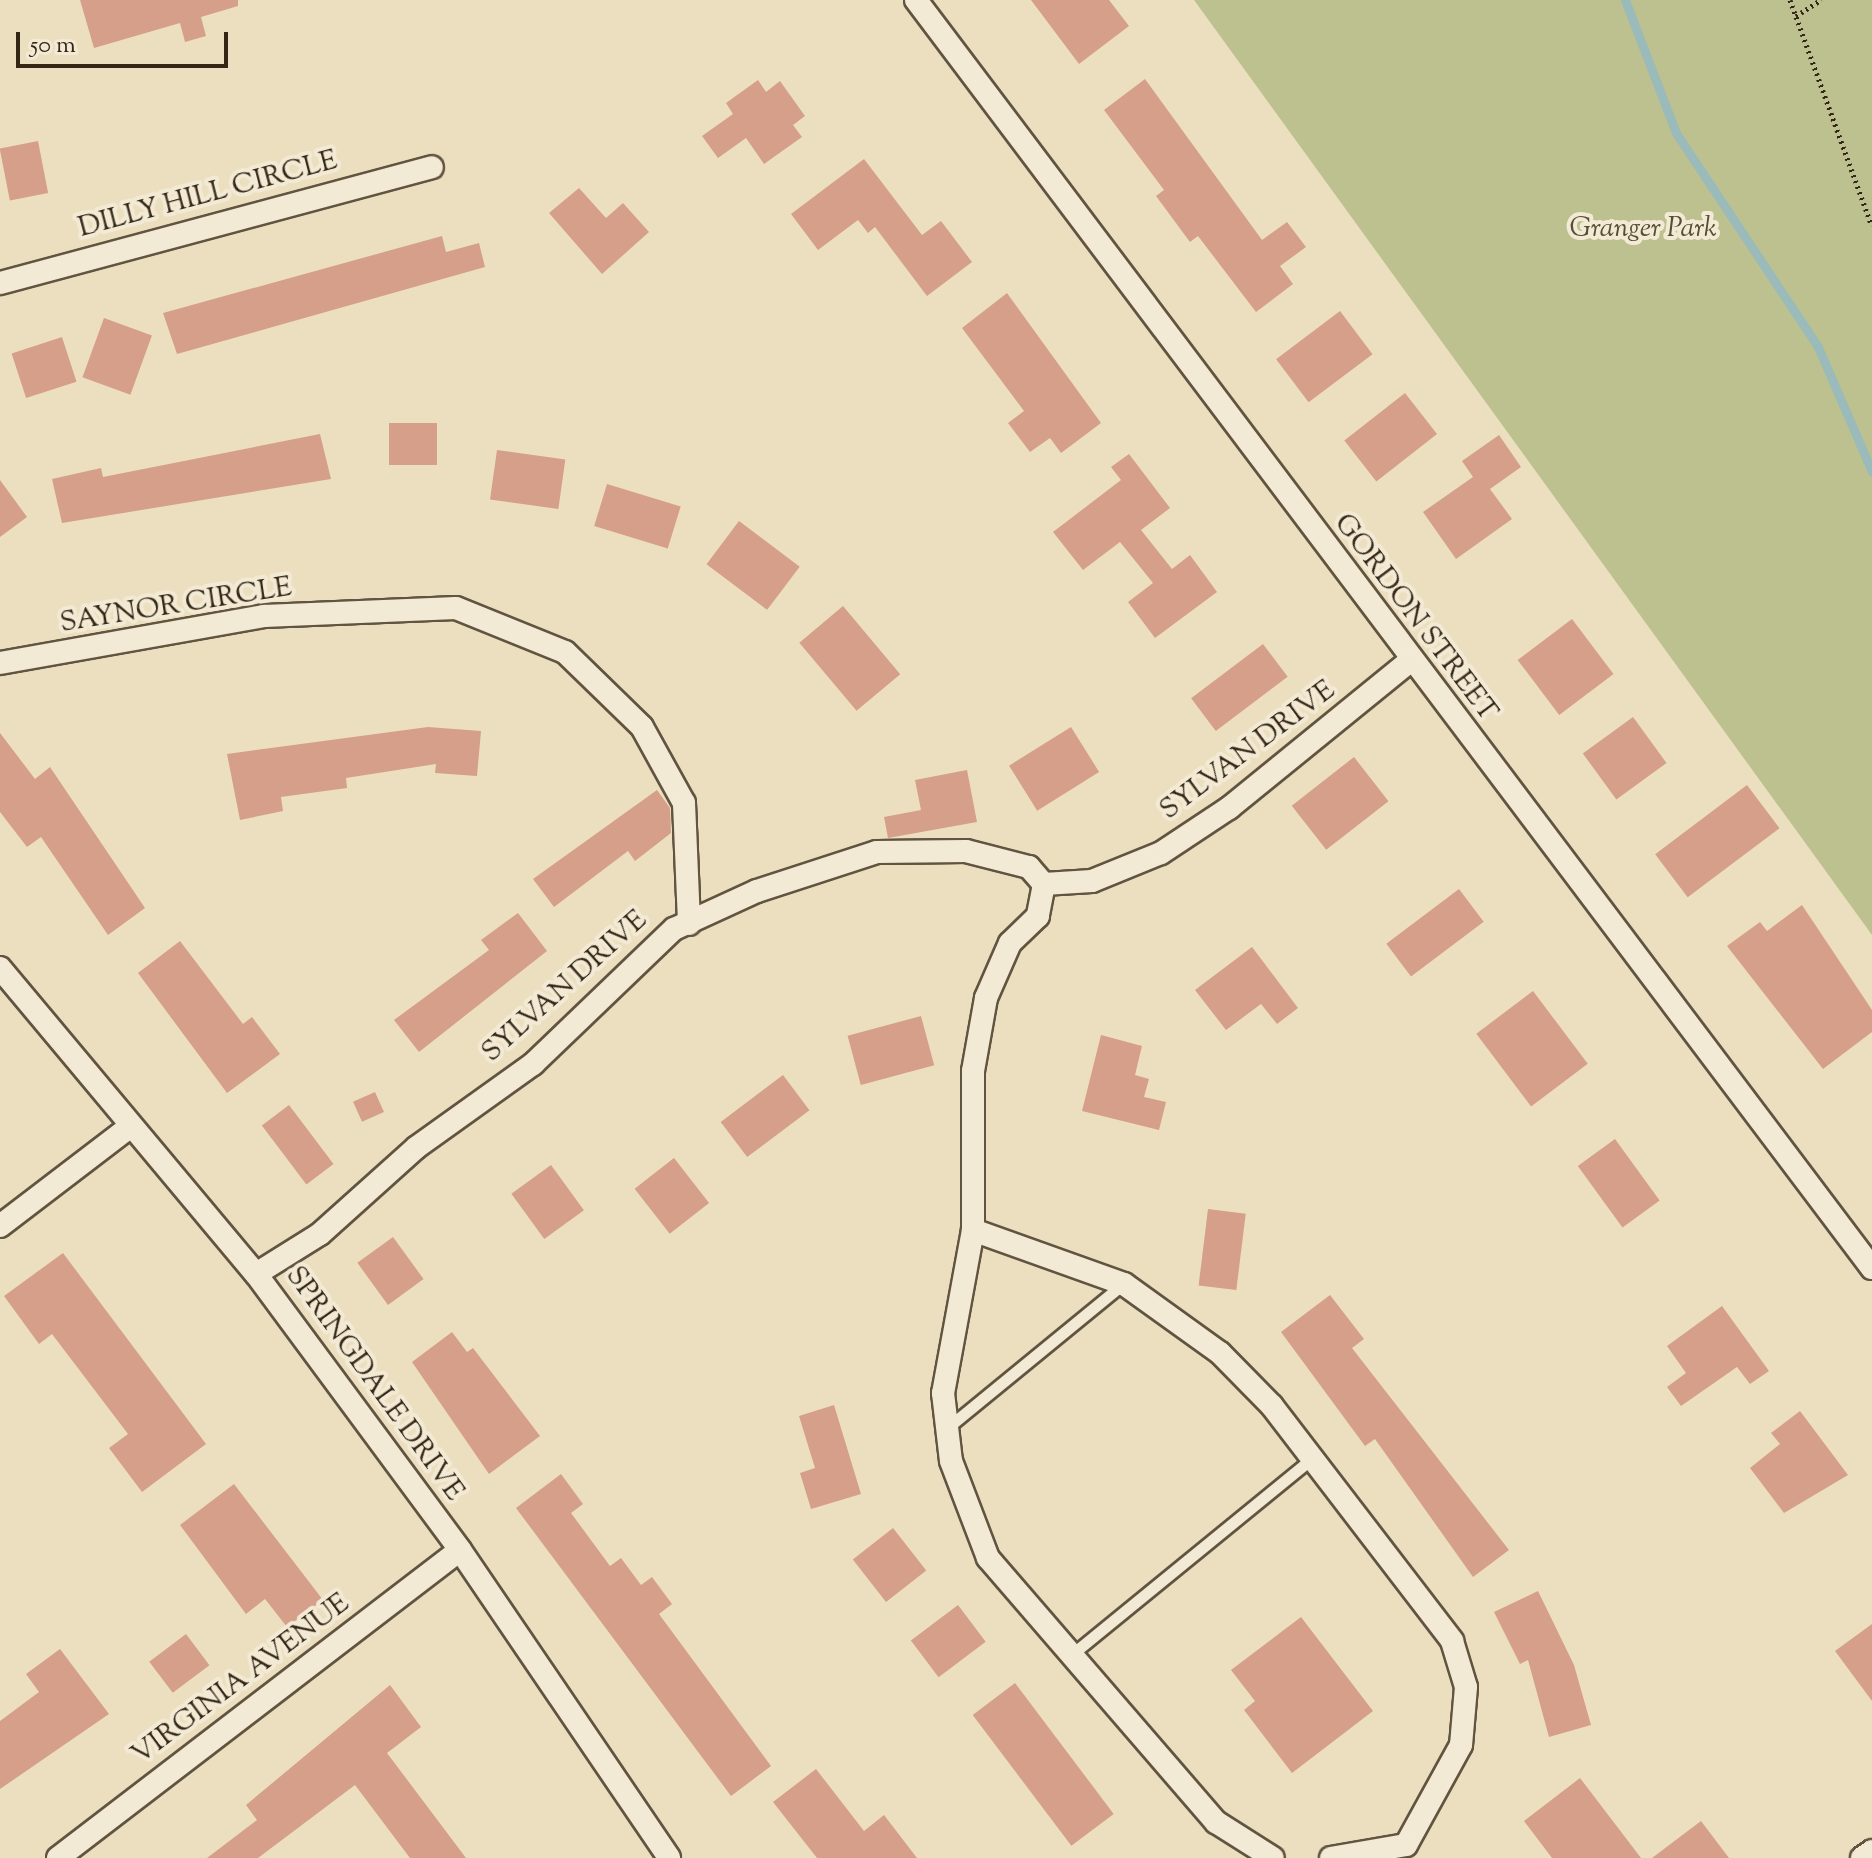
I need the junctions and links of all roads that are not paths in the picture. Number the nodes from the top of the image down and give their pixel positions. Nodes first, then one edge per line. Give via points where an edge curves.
1 (916, 0) edge
2 (432, 167) dead end
3 (0, 283) edge
4 (1410, 661) junction
5 (0, 663) edge
6 (1044, 884) junction
7 (689, 924) junction
8 (0, 968) edge
9 (128, 1128) junction
10 (0, 1226) edge
11 (973, 1230) junction
12 (1872, 1268) edge
13 (256, 1274) junction
14 (1124, 1284) junction
15 (947, 1428) junction
16 (1311, 1459) junction
17 (460, 1550) junction
18 (1071, 1655) junction
19 (1872, 1851) edge
20 (1411, 1852) edge
21 (58, 1858) edge
22 (669, 1858) edge
23 (1273, 1858) edge
24 (1331, 1858) edge
25 (1862, 1858) edge

1 - 4 street, GORDON STREET
2 - 3 street, DILLY HILL CIRCLE
4 - 6 street, SYLVAN DRIVE via 1229,808 1161,853 1092,881
4 - 12 street, GORDON STREET
5 - 7 street, SAYNOR CIRCLE via 264,616 456,608 565,652 642,727 684,803
6 - 7 street, SYLVAN DRIVE via 1029,867 966,851 877,852 757,891
6 - 11 street via 1038,916 1010,943 986,998 973,1071
7 - 13 street, SYLVAN DRIVE via 604,989 533,1064 417,1147 320,1234
8 - 9 street, SPRINGDALE DRIVE
9 - 10 street
9 - 13 street, SPRINGDALE DRIVE
11 - 14 street
11 - 15 street via 954,1307 943,1393
13 - 17 street, SPRINGDALE DRIVE
14 - 15 lane
14 - 16 street via 1220,1353
15 - 18 street via 951,1461 988,1558
16 - 18 lane
16 - 20 street via 1452,1641 1466,1687 1461,1745
17 - 21 street, VIRGINIA AVENUE
17 - 22 street, SPRINGDALE DRIVE
18 - 23 street via 1216,1822
19 - 25 street
20 - 24 street

